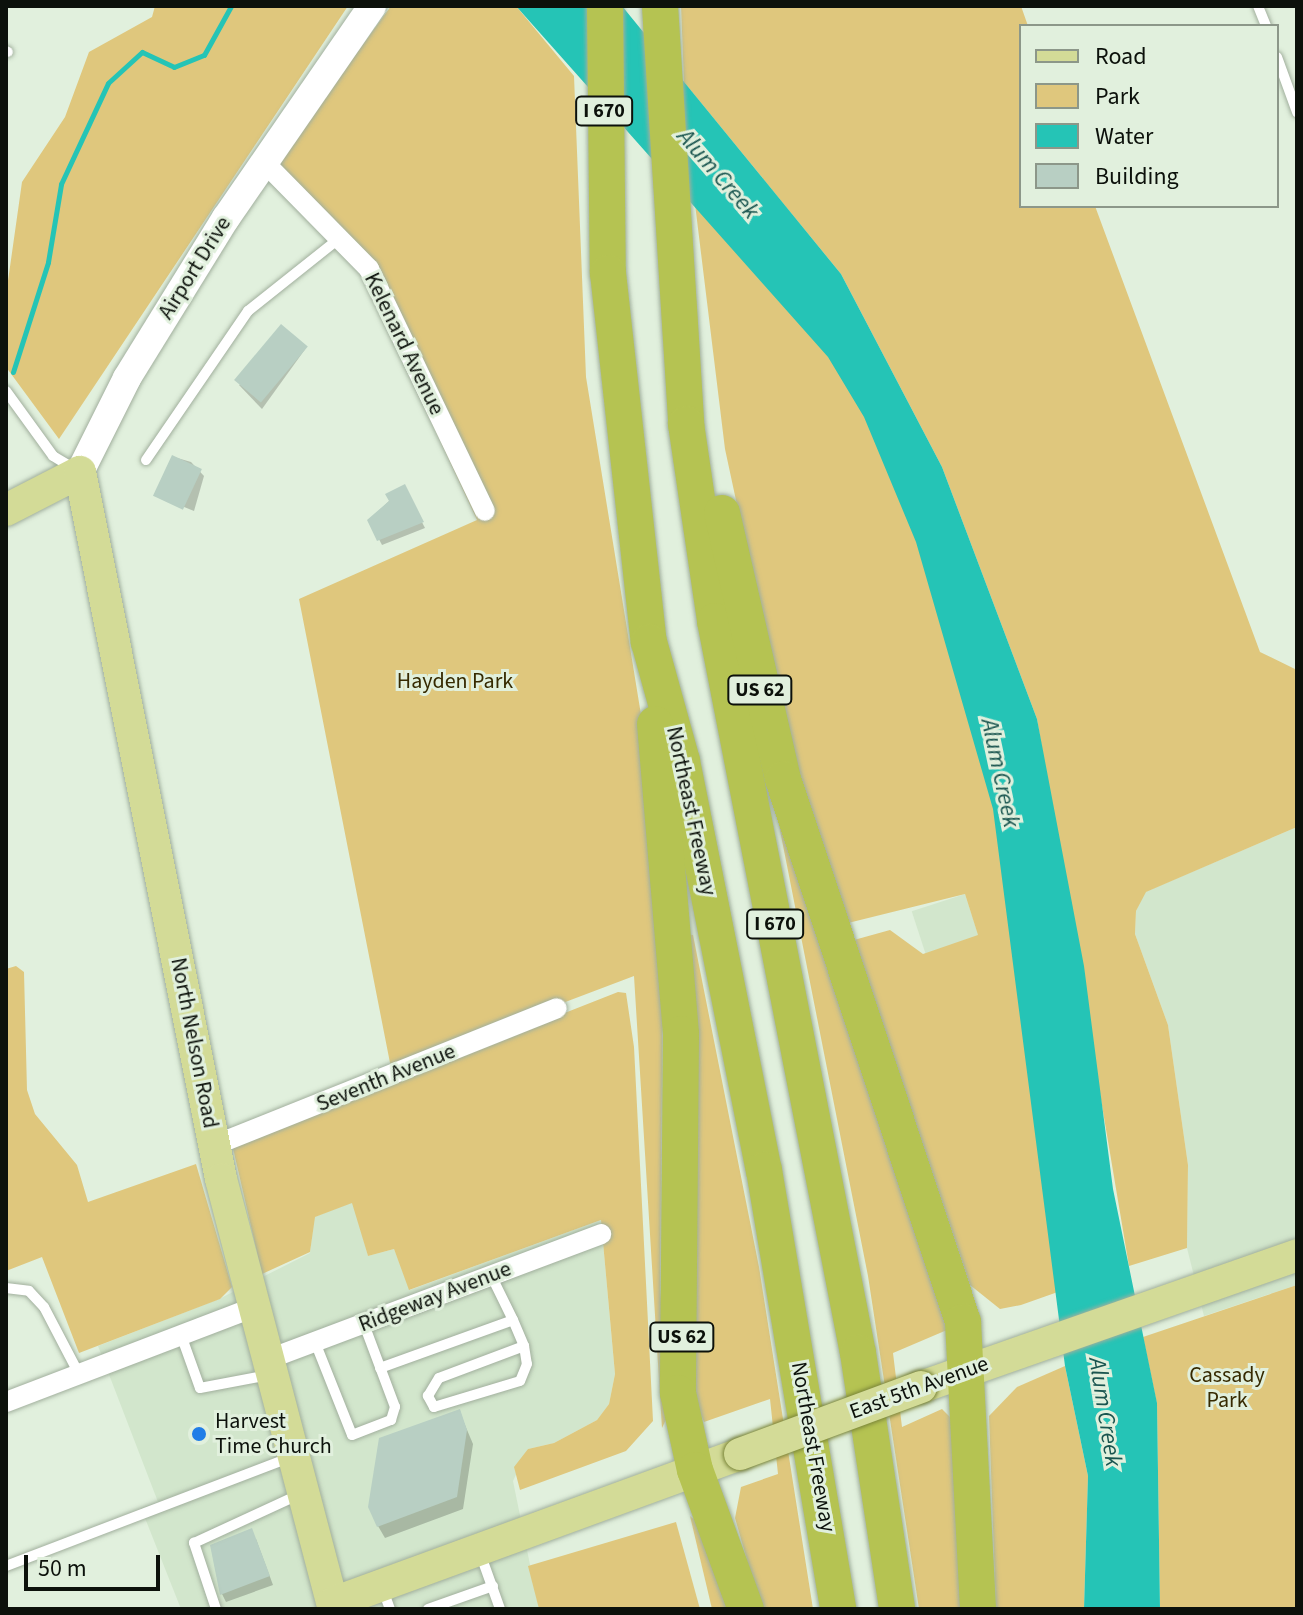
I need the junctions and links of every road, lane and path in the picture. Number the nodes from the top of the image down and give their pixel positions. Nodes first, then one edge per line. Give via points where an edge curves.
1 (372, 6) edge
2 (605, 6) edge
3 (660, 6) edge
4 (1279, 62) edge
5 (1297, 112) edge
6 (264, 162) junction
7 (343, 236) junction
8 (674, 256) junction
9 (6, 391) edge
10 (146, 460) dead end
11 (80, 472) junction
12 (6, 510) edge
13 (485, 511) dead end
14 (649, 642) junction
15 (557, 1008) dead end
16 (215, 1145) junction
17 (601, 1234) dead end
18 (1297, 1255) edge
19 (491, 1275) junction
20 (6, 1288) edge
21 (255, 1307) junction
22 (513, 1320) junction
23 (364, 1324) junction
24 (181, 1335) junction
25 (315, 1342) junction
26 (524, 1346) junction
27 (271, 1367) junction
28 (380, 1368) junction
29 (971, 1369) junction
30 (79, 1374) junction
31 (6, 1402) edge
32 (294, 1456) junction
33 (695, 1470) junction
34 (303, 1492) junction
35 (478, 1549) junction
36 (6, 1566) edge
37 (493, 1586) junction
38 (386, 1597) edge
39 (328, 1607) edge
40 (216, 1609) edge
41 (428, 1609) edge
42 (500, 1609) edge
43 (746, 1609) edge
44 (838, 1609) edge
45 (897, 1609) edge
46 (978, 1609) edge

1 - 6 main road, Airport Drive
2 - 14 highway, Northeast Freeway / I 670 via 606,217
3 - 8 highway, I 670
4 - 5 lane
6 - 7 street, Kelenard Avenue
6 - 11 main road, Airport Drive via 127,378
7 - 10 lane via 248,311
7 - 13 street, Kelenard Avenue via 369,269
8 - 29 highway, US 62 via 779,765 963,1322
8 - 45 highway, I 670 via 686,424 715,621 858,1353
9 - 11 lane via 53,456
11 - 12 main road
11 - 16 main road, North Nelson Road
14 - 33 highway, US 62 via 681,1034 678,1393
14 - 44 highway, Northeast Freeway / I 670 via 682,761 764,1170
15 - 16 street, Seventh Avenue
16 - 21 main road, North Nelson Road
17 - 19 street, Ridgeway Avenue
18 - 29 main road, East 5th Avenue
19 - 22 lane
19 - 23 street, Ridgeway Avenue
20 - 30 lane via 29,1291 44,1307
21 - 24 street
21 - 27 main road, North Nelson Road
22 - 26 lane
22 - 28 lane
23 - 25 street, Ridgeway Avenue
23 - 28 lane
24 - 27 lane via 200,1388
24 - 30 street
25 - 27 street, Ridgeway Avenue
25 - 28 lane via 352,1435 391,1420 395,1407
26 - 26 lane via 520,1381 434,1407 428,1396 439,1378
27 - 32 main road, North Nelson Road
29 - 33 main road, East 5th Avenue, bridge
29 - 46 highway
30 - 31 street
32 - 34 main road, North Nelson Road
32 - 36 lane
33 - 35 main road, East 5th Avenue
33 - 43 highway
34 - 39 main road, North Nelson Road
34 - 40 lane via 194,1543
35 - 37 lane
35 - 38 main road, East 5th Avenue
37 - 41 lane
37 - 42 lane
38 - 39 main road, East 5th Avenue

